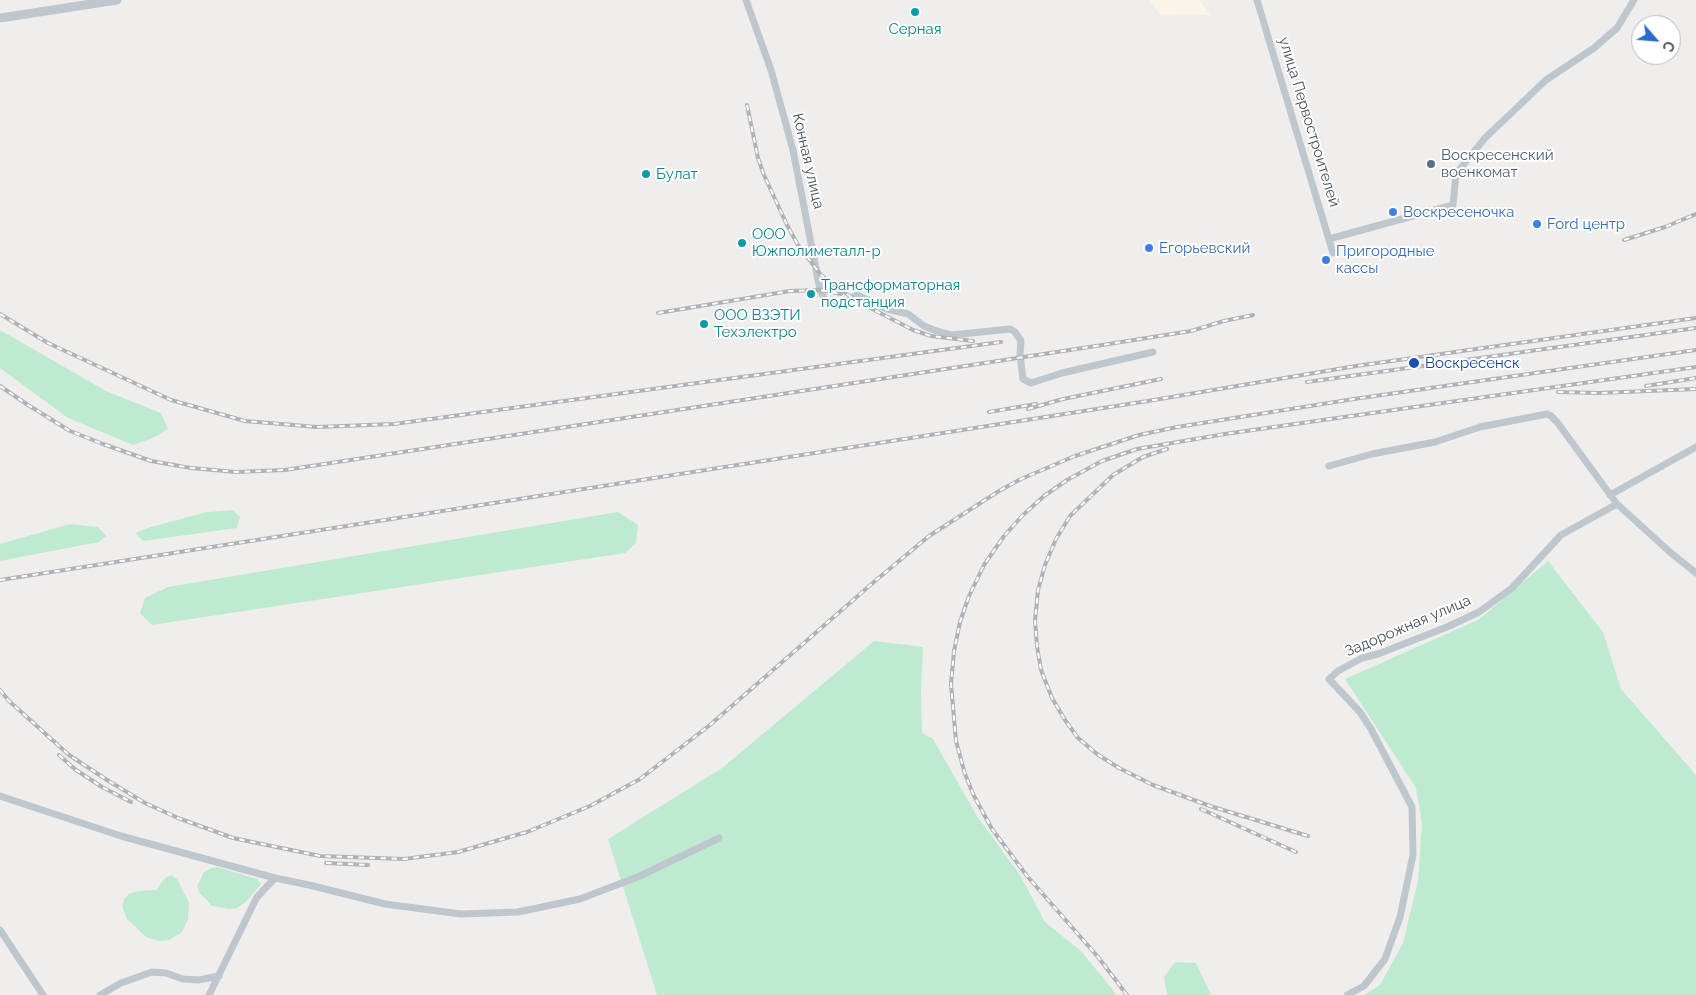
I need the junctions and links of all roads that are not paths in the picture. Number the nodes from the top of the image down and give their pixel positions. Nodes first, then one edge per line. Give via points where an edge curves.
1 (117, 0) edge
2 (746, 0) edge
3 (1257, 0) edge
4 (1634, 0) edge
5 (0, 18) edge
6 (1329, 239) junction
7 (1333, 253) dead end
8 (1153, 352) dead end
9 (1696, 447) edge
10 (1329, 466) dead end
11 (1610, 495) junction
12 (1617, 504) junction
13 (1696, 573) edge
14 (0, 796) edge
15 (719, 838) dead end
16 (275, 878) junction
17 (0, 930) edge
18 (219, 976) junction
19 (43, 995) edge
20 (100, 995) edge
21 (209, 995) edge
22 (1347, 995) edge

1 - 5 street
2 - 8 street, Конная улица via 771,70 793,150 820,290 825,300 839,306 857,295 887,309 908,314 924,326 952,334 1010,329 1021,341 1023,379 1031,383
3 - 6 street, улица Первостроителей
4 - 6 street via 1617,28 1594,48 1546,80 1485,138 1456,174 1453,205
6 - 7 street, улица Первостроителей
9 - 11 street
10 - 11 street via 1543,414 1557,422
11 - 12 street
12 - 13 street
12 - 22 street, Задорожная улица via 1561,535 1512,588 1479,612 1362,658 1329,679 1360,712 1412,807 1413,855 1400,917 1385,959 1364,986
14 - 16 street via 121,836
15 - 16 street via 640,876 580,899 518,912 461,914 385,904
16 - 18 street via 256,897
17 - 19 street
18 - 20 street via 199,980 152,972
18 - 21 street

